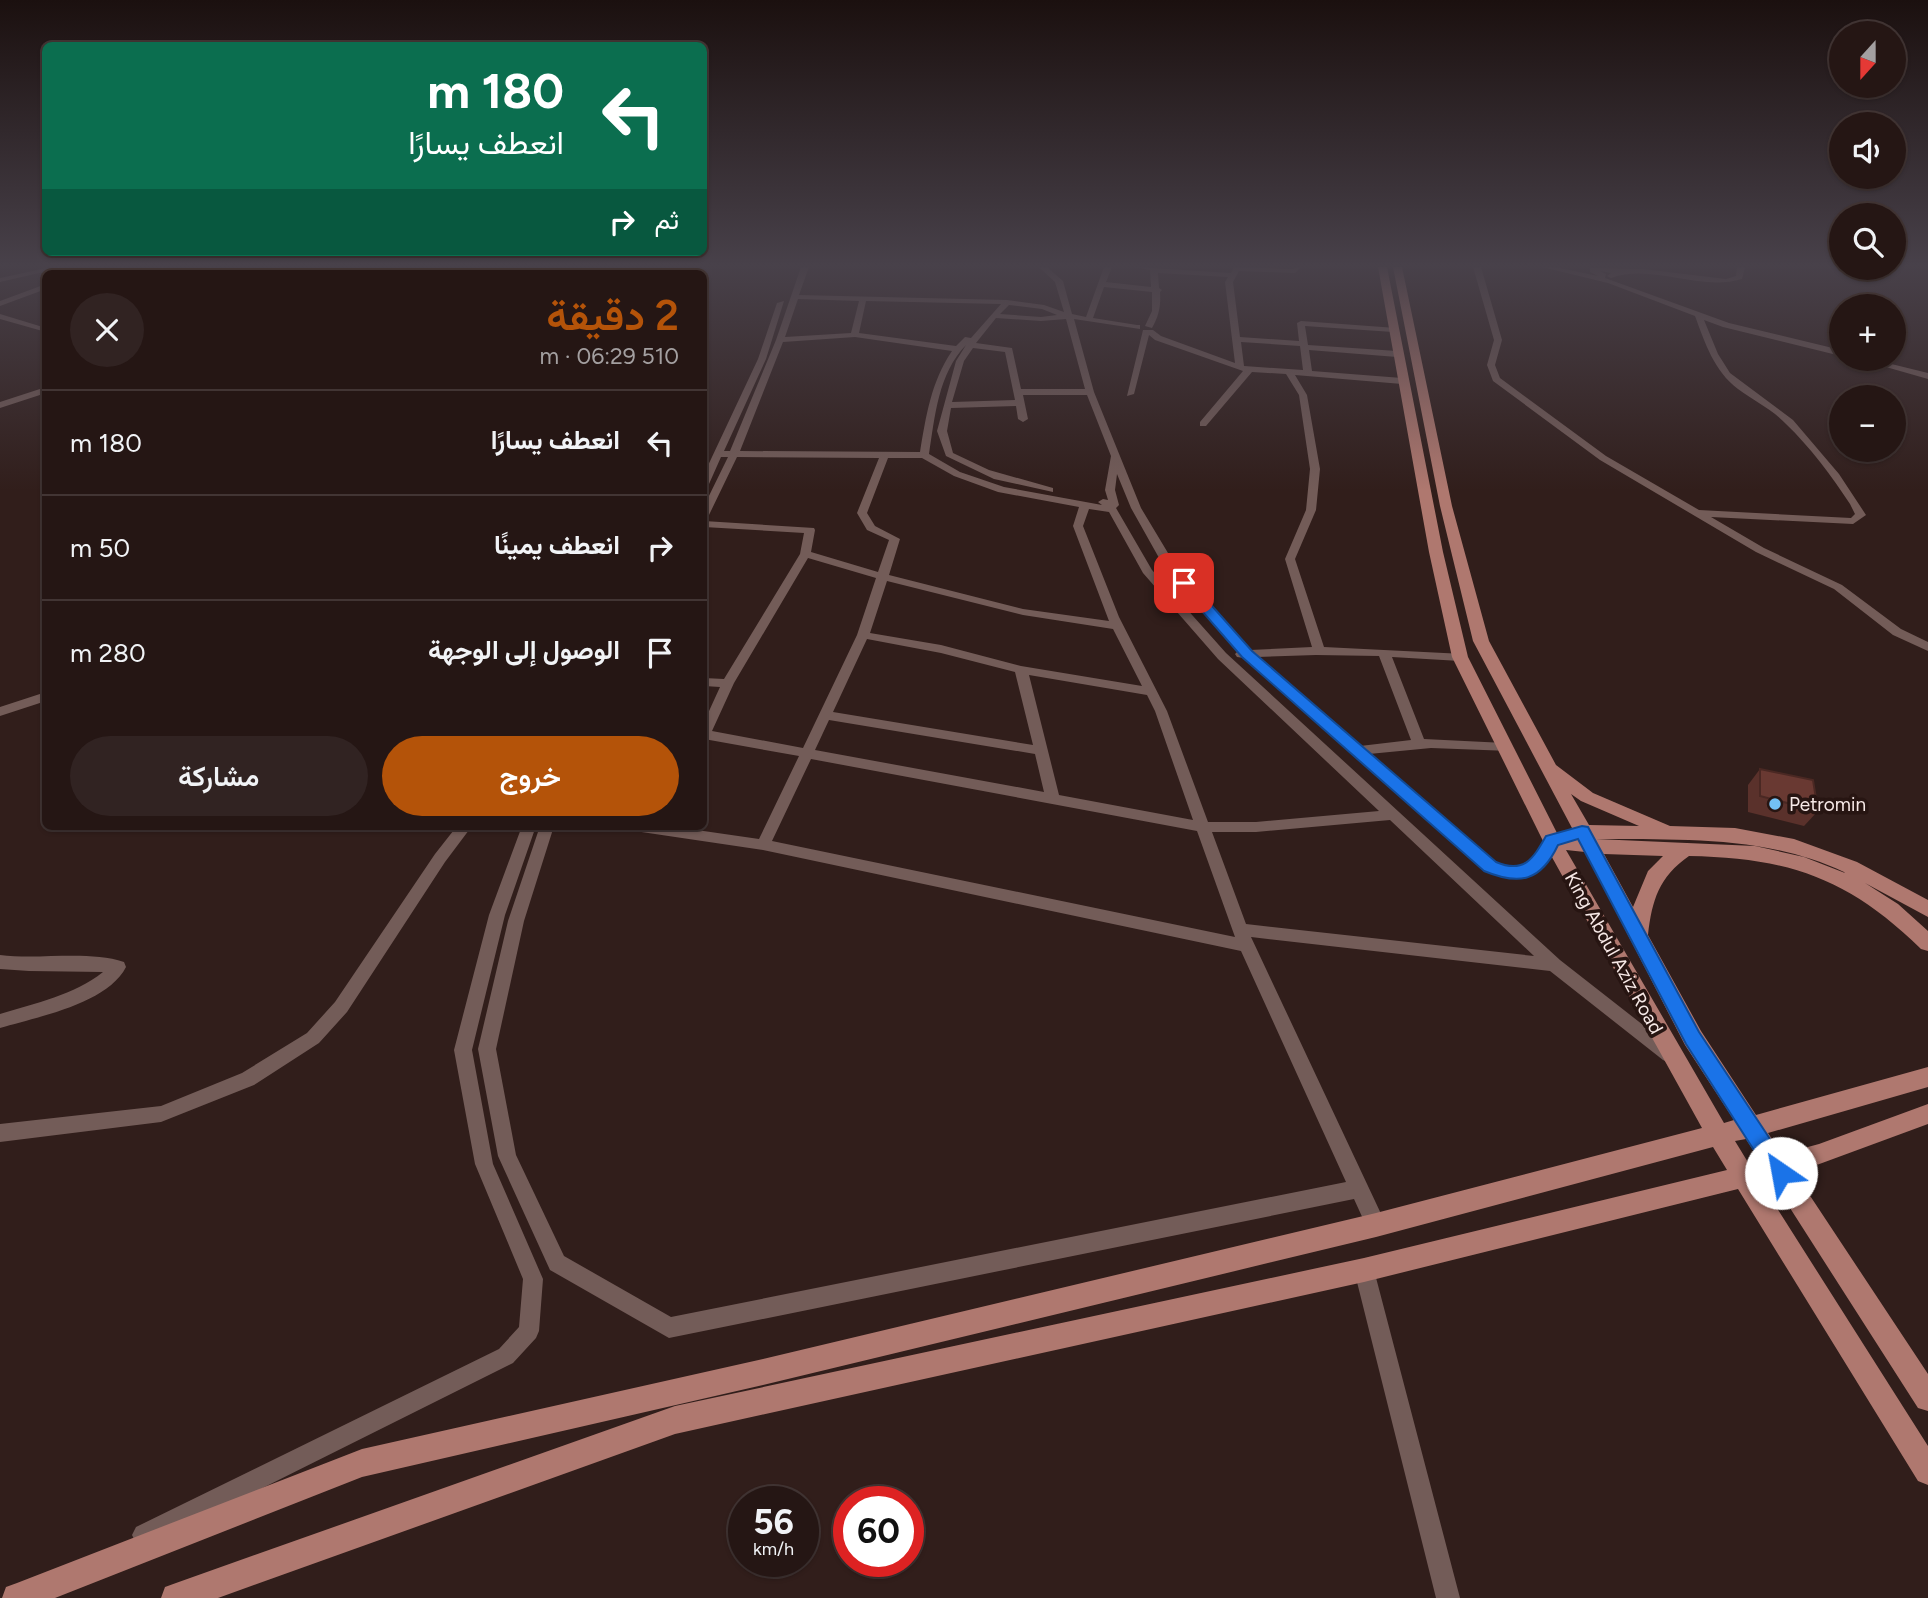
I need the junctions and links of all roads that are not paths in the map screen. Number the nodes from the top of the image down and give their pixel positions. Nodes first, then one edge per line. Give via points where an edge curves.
1 (769, 342) edge
2 (779, 342) edge
3 (902, 342) edge
4 (965, 342) edge
5 (972, 342) edge
6 (1075, 342) edge
7 (1143, 342) edge
8 (1168, 342) edge
9 (1238, 342) edge
10 (1266, 342) edge
11 (1304, 342) edge
12 (1395, 342) edge
13 (1412, 342) edge
14 (1498, 342) edge
15 (1709, 342) edge
16 (1803, 342) edge
17 (1805, 342) edge
18 (970, 345) junction
19 (1304, 345) junction
20 (1829, 348) edge
21 (1829, 348) edge
22 (956, 349) junction
23 (1398, 354) junction
24 (1906, 367) edge
25 (1245, 368) junction
26 (1906, 369) edge
27 (1289, 372) junction
28 (1308, 373) junction
29 (1928, 374) edge
30 (1402, 382) junction
31 (42, 391) edge
32 (1017, 392) junction
33 (1090, 392) junction
34 (1130, 394) dead end
35 (1019, 403) junction
36 (0, 405) edge
37 (947, 405) junction
38 (1023, 419) dead end
39 (1203, 424) dead end
40 (719, 454) junction
41 (734, 454) junction
42 (885, 454) junction
43 (949, 454) junction
44 (924, 455) junction
45 (1115, 457) junction
46 (707, 478) edge
47 (1085, 505) junction
48 (1114, 507) junction
49 (1136, 508) junction
50 (707, 509) edge
51 (1700, 513) junction
52 (707, 524) edge
53 (806, 554) junction
54 (883, 576) junction
55 (1118, 626) junction
56 (863, 635) junction
57 (1928, 647) edge
58 (1320, 652) junction
59 (1384, 653) junction
60 (1247, 654) junction
61 (1222, 656) junction
62 (1460, 657) junction
63 (1021, 670) junction
64 (707, 682) edge
65 (728, 683) junction
66 (1152, 692) junction
67 (42, 697) edge
68 (0, 712) edge
69 (825, 715) junction
70 (707, 728) edge
71 (707, 736) edge
72 (1420, 746) junction
73 (1505, 748) junction
74 (1042, 751) junction
75 (1358, 751) junction
76 (806, 754) junction
77 (1543, 758) junction
78 (1053, 799) junction
79 (1392, 815) junction
80 (1203, 827) junction
81 (462, 830) edge
82 (528, 830) edge
83 (546, 830) edge
84 (671, 830) edge
85 (1587, 840) junction
86 (1552, 841) junction
87 (1681, 842) junction
88 (763, 845) junction
89 (1928, 909) edge
90 (1638, 936) junction
91 (1243, 938) junction
92 (1928, 943) edge
93 (0, 962) edge
94 (1554, 965) junction
95 (0, 1021) edge
96 (1671, 1055) junction
97 (1928, 1077) edge
98 (1926, 1115) edge
99 (0, 1133) edge
100 (1359, 1189) junction
101 (1376, 1225) junction
102 (1364, 1270) junction
103 (1928, 1398) edge
104 (1928, 1471) edge
105 (19, 1597) edge
106 (176, 1598) edge
107 (1448, 1598) edge

1 - 40 street
2 - 41 street
3 - 22 street
4 - 22 street
5 - 18 street
6 - 33 street
7 - 34 street
8 - 25 street
9 - 25 street
10 - 19 street
11 - 19 street
12 - 23 main road, King Abdul Aziz Road
13 - 77 main road, King Abdul Aziz Road via 1446,506 1481,641
14 - 51 street via 1491,365 1496,379 1603,458
15 - 51 street via 1728,376 1782,415 1861,515 1853,521
16 - 21 street
17 - 20 street
18 - 32 street via 1009,350
18 - 37 street via 960,361
19 - 23 street
19 - 28 street
22 - 44 street via 946,362 932,404
23 - 30 main road, King Abdul Aziz Road
24 - 29 street
25 - 27 street
25 - 39 street
26 - 29 street
27 - 28 street
27 - 58 street via 1303,395 1315,469 1311,510 1290,559
28 - 30 street
30 - 62 main road, King Abdul Aziz Road
31 - 36 street
32 - 33 street
32 - 35 street
33 - 45 street
35 - 37 street
35 - 38 street
37 - 43 street via 942,431
40 - 41 street
40 - 46 street
41 - 42 street
41 - 50 street
42 - 44 street
42 - 54 street via 862,513 871,528 895,539
43 - 44 street
43 - 48 street via 1001,479
44 - 47 street via 957,474 1002,490
45 - 48 street via 1110,490
45 - 49 street
47 - 48 street
47 - 55 street via 1078,526
48 - 49 street via 1124,502
48 - 61 street via 1147,571
49 - 60 street via 1169,565
51 - 57 street via 1760,550 1838,587 1897,632
52 - 53 street via 810,530
53 - 54 street
53 - 65 street
54 - 55 street via 1023,612
54 - 56 street
55 - 66 street
56 - 63 street
56 - 69 street
58 - 59 street
58 - 60 street
59 - 62 street
59 - 72 street
60 - 61 street
60 - 75 street
61 - 79 street
62 - 73 main road, King Abdul Aziz Road
63 - 66 street
63 - 74 street
64 - 65 street
65 - 70 street
66 - 80 street
67 - 68 street
69 - 74 street
69 - 76 street
71 - 76 street
72 - 73 street
72 - 75 street
73 - 86 main road, King Abdul Aziz Road
74 - 78 street
75 - 86 street via 1490,867 1523,873 1542,860
76 - 78 street
76 - 88 street
77 - 85 main road, King Abdul Aziz Road
77 - 87 main road via 1587,797
78 - 80 street
79 - 80 street
79 - 94 street
80 - 91 street
81 - 99 street via 341,1007 313,1038 248,1079 160,1114
82 - 105 street via 497,915 463,1050 484,1164 533,1279 529,1331 506,1356
83 - 100 street via 516,921 487,1049 507,1156 556,1263 669,1328
84 - 88 street
85 - 86 main road
85 - 87 main road
85 - 90 main road, King Abdul Aziz Road
86 - 96 main road, King Abdul Aziz Road
87 - 89 main road via 1755,838 1821,853
87 - 90 main road via 1647,888
87 - 92 main road via 1818,868 1876,897
88 - 91 street
90 - 103 main road, King Abdul Aziz Road via 1693,1038
91 - 94 street
91 - 100 street
93 - 95 street via 118,967 110,978 69,999
94 - 96 street
96 - 104 main road, King Abdul Aziz Road
97 - 101 main road via 1793,1117
98 - 102 main road via 1819,1155 1714,1185
100 - 101 street
101 - 105 main road via 362,1463
102 - 106 main road via 675,1420
102 - 107 street

